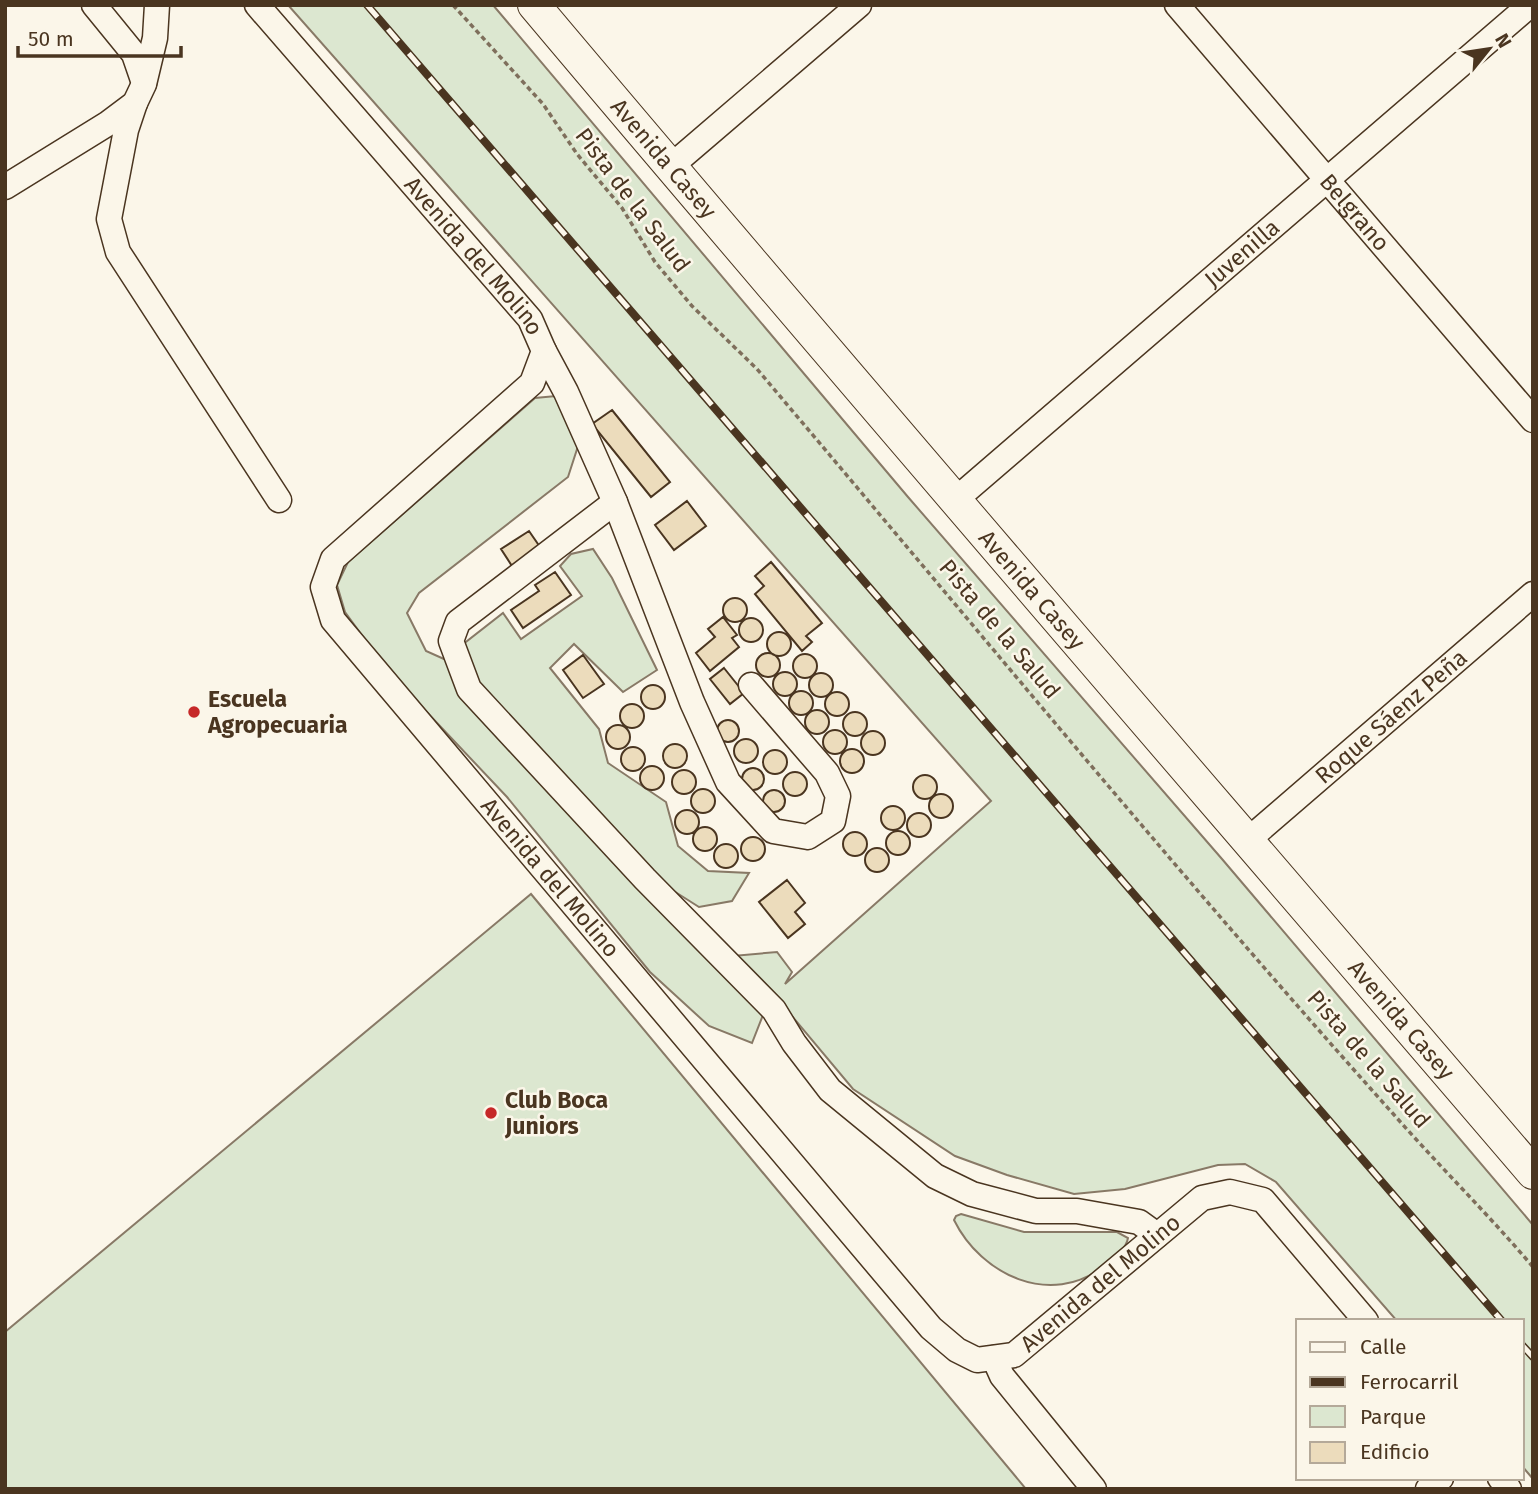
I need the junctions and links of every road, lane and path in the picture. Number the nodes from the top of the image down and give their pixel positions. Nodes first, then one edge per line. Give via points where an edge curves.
1 (94, 5) edge
2 (157, 5) edge
3 (257, 5) edge
4 (453, 5) edge
5 (534, 5) edge
6 (859, 5) edge
7 (1177, 5) edge
8 (1530, 5) edge
9 (139, 94) junction
10 (670, 167) junction
11 (1327, 180) junction
12 (5, 187) edge
13 (544, 351) junction
14 (1533, 420) edge
15 (279, 500) dead end
16 (954, 501) junction
17 (615, 502) junction
18 (1533, 594) edge
19 (751, 685) dead end
20 (1248, 840) junction
21 (1533, 1173) edge
22 (1157, 1236) junction
23 (1533, 1267) edge
24 (1364, 1319) edge
25 (994, 1358) junction
26 (1094, 1489) edge

1 - 9 street via 134,54
2 - 9 street via 155,38
3 - 13 street, Avenida del Molino via 530,318
4 - 23 path, Pista de la Salud via 543,104 684,297 757,369 1254,954
5 - 10 main road, Avenida Casey
6 - 10 street
7 - 11 street, Belgrano
8 - 11 street, Juvenilla
9 - 12 street via 107,124
9 - 15 street via 125,130 109,219 118,252
10 - 16 main road, Avenida Casey
11 - 14 street, Belgrano
11 - 16 street, Juvenilla
13 - 17 street
13 - 25 street, Avenida del Molino via 532,383 333,559 323,587 332,620 931,1328 977,1360
16 - 20 main road, Avenida Casey
17 - 19 street via 728,782 773,831 808,837 833,821 838,796 827,773
17 - 22 street via 458,621 450,641 469,689 774,1010 830,1090 935,1176 972,1194 1036,1211 1077,1211 1139,1222
18 - 20 street, Roque Sáenz Peña
20 - 21 main road, Avenida Casey
22 - 24 street, Avenida del Molino via 1202,1198 1230,1192 1263,1200
22 - 25 street, Avenida del Molino via 1014,1355
25 - 26 street via 1002,1376

